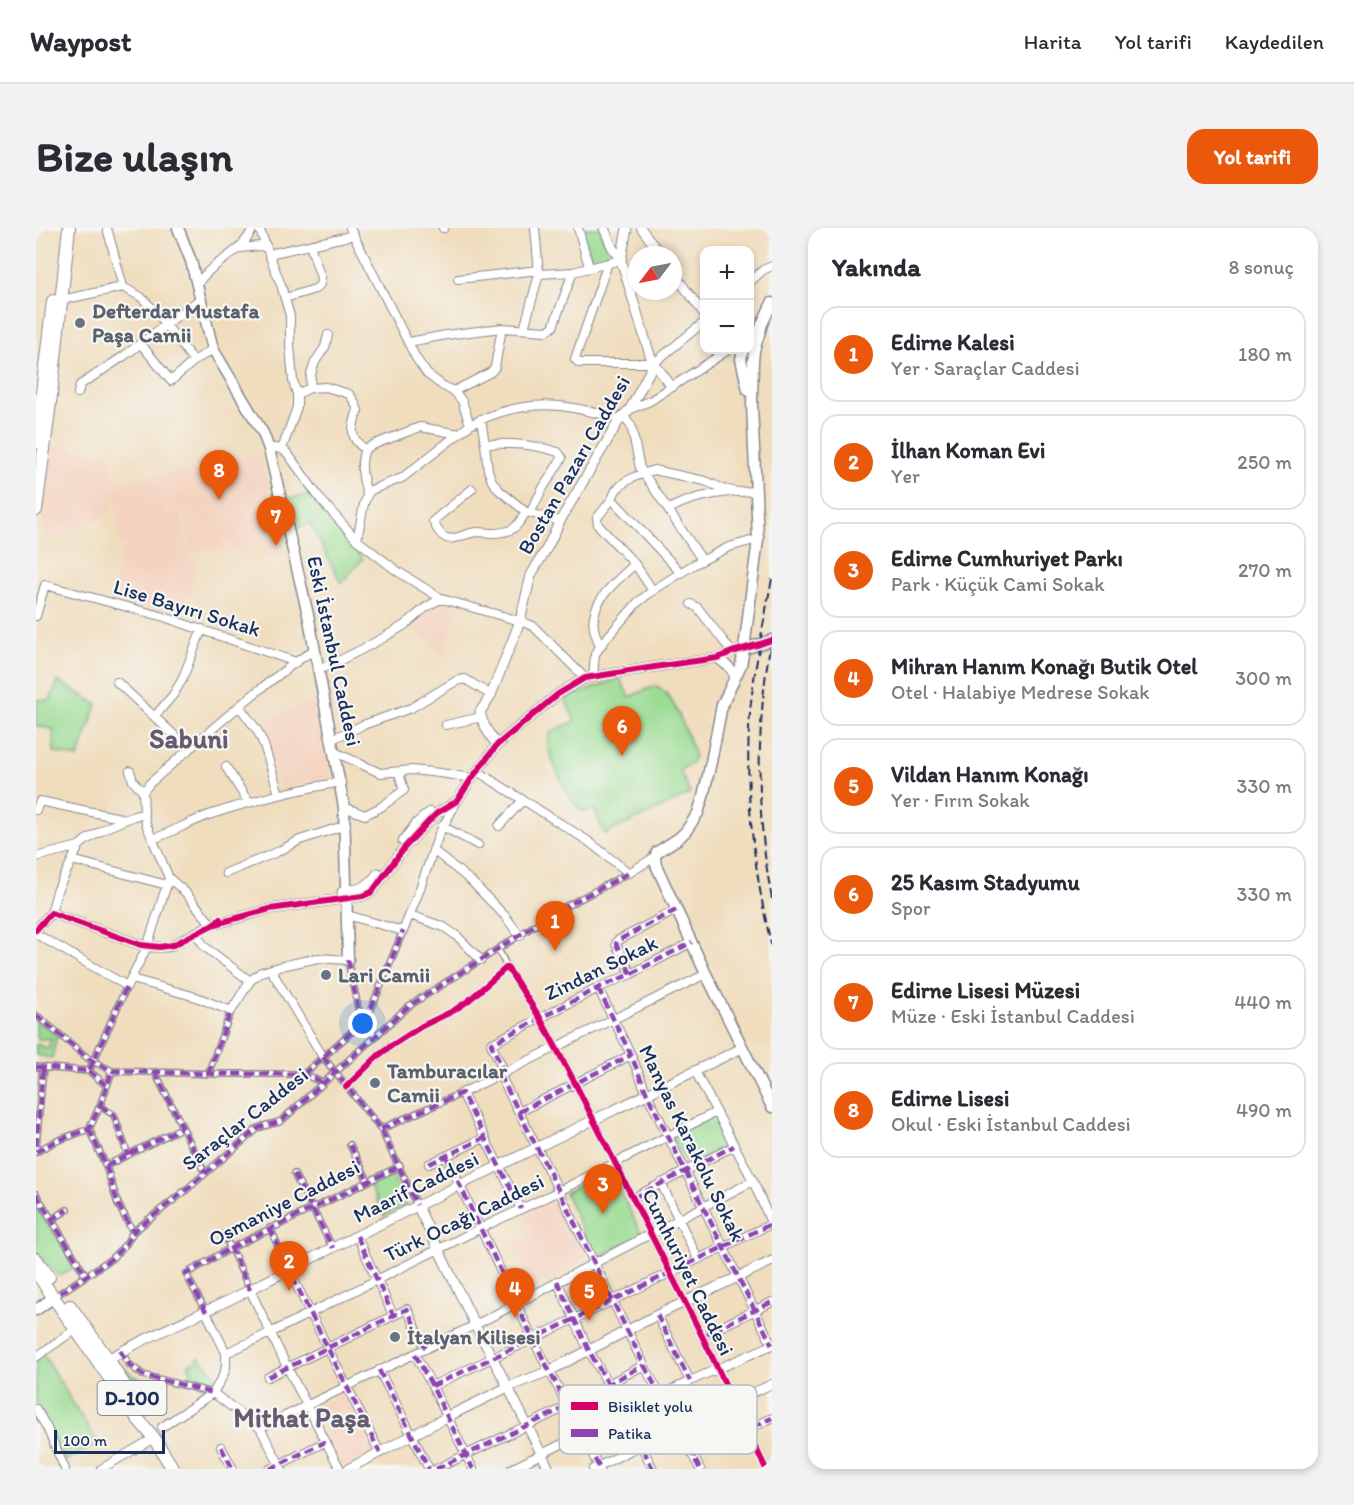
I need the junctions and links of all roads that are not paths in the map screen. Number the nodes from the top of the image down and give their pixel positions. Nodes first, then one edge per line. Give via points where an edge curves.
1 (61, 228) edge
2 (69, 228) edge
3 (107, 228) edge
4 (178, 228) edge
5 (253, 228) edge
6 (259, 228) edge
7 (535, 228) edge
8 (578, 228) edge
9 (641, 228) edge
10 (352, 232) edge
11 (605, 232) edge
12 (626, 232) edge
13 (310, 245) junction
14 (654, 246) edge
15 (240, 248) junction
16 (268, 251) junction
17 (621, 260) junction
18 (608, 263) junction
19 (589, 267) junction
20 (772, 267) edge
21 (539, 272) junction
22 (573, 272) junction
23 (754, 278) edge
24 (458, 279) dead end
25 (682, 284) edge
26 (197, 285) junction
27 (123, 287) junction
28 (285, 298) junction
29 (200, 299) junction
30 (61, 300) junction
31 (772, 303) edge
32 (700, 307) edge
33 (166, 324) junction
34 (762, 324) junction
35 (700, 326) edge
36 (501, 328) junction
37 (524, 329) junction
38 (754, 334) edge
39 (328, 335) dead end
40 (754, 338) edge
41 (409, 342) junction
42 (140, 343) junction
43 (213, 349) junction
44 (722, 354) edge
45 (746, 354) edge
46 (194, 361) junction
47 (654, 363) junction
48 (40, 378) edge
49 (672, 387) junction
50 (310, 388) junction
51 (454, 391) junction
52 (78, 393) dead end
53 (297, 394) junction
54 (624, 414) junction
55 (481, 419) junction
56 (471, 425) junction
57 (459, 434) junction
58 (36, 442) edge
59 (485, 444) junction
60 (269, 449) junction
61 (282, 449) junction
62 (365, 449) junction
63 (643, 474) junction
64 (472, 489) dead end
65 (756, 491) junction
66 (737, 492) junction
67 (367, 495) junction
68 (612, 499) junction
69 (668, 509) junction
70 (36, 510) edge
71 (528, 512) junction
72 (560, 521) junction
73 (758, 539) junction
74 (357, 540) junction
75 (702, 560) junction
76 (635, 564) junction
77 (681, 573) junction
78 (652, 591) junction
79 (442, 599) junction
80 (691, 604) dead end
81 (36, 616) edge
82 (520, 621) junction
83 (202, 629) junction
84 (772, 640) edge
85 (600, 646) junction
86 (315, 649) junction
87 (744, 649) junction
88 (732, 652) junction
89 (717, 658) junction
90 (296, 662) junction
91 (319, 670) junction
92 (735, 676) junction
93 (589, 677) junction
94 (117, 682) dead end
95 (491, 695) junction
96 (239, 706) junction
97 (155, 716) junction
98 (481, 717) junction
99 (446, 726) dead end
100 (332, 739) junction
101 (497, 745) junction
102 (189, 749) junction
103 (335, 752) junction
104 (226, 767) dead end
105 (130, 771) dead end
106 (399, 773) junction
107 (475, 775) junction
108 (341, 782) junction
109 (143, 792) junction
110 (279, 794) junction
111 (523, 800) junction
112 (457, 801) junction
113 (249, 803) junction
114 (345, 807) junction
115 (36, 810) edge
116 (144, 814) junction
117 (125, 819) junction
118 (346, 825) junction
119 (442, 826) junction
120 (499, 826) dead end
121 (153, 839) junction
122 (478, 845) dead end
123 (79, 846) junction
124 (433, 850) junction
125 (36, 856) edge
126 (655, 857) junction
127 (72, 860) junction
128 (226, 873) dead end
129 (629, 873) junction
130 (168, 882) junction
131 (347, 895) junction
132 (676, 910) junction
133 (51, 913) junction
134 (347, 915) junction
135 (410, 915) junction
136 (212, 925) junction
137 (403, 931) junction
138 (36, 932) edge
139 (196, 934) junction
140 (520, 936) junction
141 (692, 942) junction
142 (147, 947) junction
143 (498, 949) junction
144 (348, 960) junction
145 (480, 960) junction
146 (507, 967) junction
147 (271, 970) junction
148 (631, 974) junction
149 (706, 974) junction
150 (250, 981) junction
151 (129, 982) junction
152 (598, 988) junction
153 (231, 1011) junction
154 (36, 1015) edge
155 (540, 1018) junction
156 (612, 1020) junction
157 (364, 1021) junction
158 (375, 1036) junction
159 (557, 1048) junction
160 (742, 1048) junction
161 (631, 1055) junction
162 (323, 1057) junction
163 (93, 1061) junction
164 (36, 1067) edge
165 (43, 1068) junction
166 (89, 1071) junction
167 (112, 1071) junction
168 (694, 1071) junction
169 (155, 1072) junction
170 (335, 1073) junction
171 (207, 1074) junction
172 (304, 1074) junction
173 (503, 1074) junction
174 (323, 1083) junction
175 (575, 1083) junction
176 (107, 1086) junction
177 (346, 1087) junction
178 (462, 1093) junction
179 (647, 1094) junction
180 (100, 1106) junction
181 (772, 1107) edge
182 (519, 1112) junction
183 (716, 1112) junction
184 (594, 1120) junction
185 (182, 1128) junction
186 (89, 1129) junction
187 (381, 1129) junction
188 (668, 1136) junction
189 (484, 1138) junction
190 (350, 1145) dead end
191 (36, 1146) edge
192 (734, 1146) junction
193 (537, 1147) junction
194 (36, 1152) edge
195 (128, 1155) junction
196 (446, 1156) junction
197 (615, 1163) junction
198 (429, 1164) dead end
199 (106, 1166) junction
200 (400, 1166) junction
201 (499, 1166) junction
202 (686, 1171) junction
203 (205, 1173) junction
204 (294, 1174) dead end
205 (753, 1180) junction
206 (368, 1181) junction
207 (661, 1184) junction
208 (459, 1186) junction
209 (560, 1191) junction
210 (36, 1194) edge
211 (633, 1198) junction
212 (417, 1205) junction
213 (703, 1206) junction
214 (312, 1208) junction
215 (521, 1209) junction
216 (67, 1210) dead end
217 (679, 1219) junction
218 (51, 1221) junction
219 (772, 1224) edge
220 (270, 1228) junction
221 (479, 1229) junction
222 (133, 1232) junction
223 (651, 1234) junction
224 (223, 1235) dead end
225 (357, 1236) junction
226 (722, 1247) junction
227 (231, 1248) junction
228 (333, 1248) junction
229 (438, 1250) junction
230 (36, 1259) edge
231 (698, 1259) junction
232 (593, 1262) junction
233 (772, 1262) edge
234 (289, 1270) junction
235 (36, 1272) edge
236 (670, 1273) junction
237 (86, 1276) junction
238 (738, 1278) junction
239 (377, 1280) junction
240 (557, 1281) junction
241 (250, 1290) junction
242 (57, 1295) junction
243 (612, 1300) junction
244 (685, 1302) junction
245 (772, 1302) edge
246 (516, 1304) junction
247 (36, 1310) edge
248 (754, 1311) junction
249 (206, 1312) junction
250 (311, 1312) junction
251 (393, 1315) junction
252 (657, 1315) junction
253 (574, 1319) junction
254 (475, 1325) junction
255 (76, 1329) junction
256 (627, 1331) junction
257 (270, 1333) junction
258 (702, 1336) junction
259 (533, 1339) junction
260 (772, 1345) edge
261 (328, 1348) junction
262 (426, 1349) junction
263 (589, 1351) junction
264 (120, 1352) junction
265 (226, 1353) junction
266 (415, 1354) junction
267 (36, 1357) edge
268 (492, 1357) junction
269 (104, 1361) junction
270 (644, 1365) junction
271 (287, 1367) junction
272 (718, 1369) junction
273 (379, 1370) junction
274 (549, 1371) junction
275 (268, 1377) dead end
276 (690, 1380) junction
277 (772, 1384) edge
278 (608, 1385) joint
279 (654, 1385) edge
280 (681, 1385) edge
281 (726, 1385) edge
282 (432, 1386) junction
283 (348, 1387) junction
284 (508, 1387) junction
285 (559, 1389) edge
286 (757, 1391) edge
287 (213, 1393) junction
288 (308, 1406) junction
289 (36, 1409) edge
290 (559, 1410) edge
291 (447, 1417) junction
292 (772, 1418) edge
293 (527, 1426) junction
294 (757, 1426) edge
295 (162, 1427) dead end
296 (260, 1428) junction
297 (412, 1435) junction
298 (154, 1438) junction
299 (325, 1442) junction
300 (559, 1446) edge
301 (221, 1448) dead end
302 (757, 1450) edge
303 (380, 1453) junction
304 (591, 1454) edge
305 (623, 1454) edge
306 (646, 1454) edge
307 (697, 1454) edge
308 (466, 1455) junction
309 (541, 1455) junction
310 (693, 1456) joint
311 (281, 1466) edge
312 (597, 1468) edge
313 (65, 1469) edge
314 (101, 1469) edge
315 (173, 1469) edge
316 (233, 1469) edge
317 (270, 1469) edge
318 (340, 1469) edge
319 (348, 1469) edge
320 (429, 1469) edge
321 (436, 1469) edge
322 (473, 1469) edge
323 (512, 1469) edge
324 (549, 1469) edge
325 (653, 1469) edge
326 (700, 1469) edge
327 (766, 1469) edge

1 - 48 main road
2 - 30 main road
3 - 27 street
4 - 26 main road, Eski İstanbul Caddesi
5 - 15 street
6 - 16 street
7 - 21 street
8 - 19 street
9 - 14 street
10 - 13 street
10 - 41 street
11 - 12 street via 612,239
11 - 17 street
12 - 17 street
13 - 16 street
13 - 28 street via 321,283 315,289
15 - 16 street via 260,246
15 - 26 street via 213,266
16 - 28 street
17 - 18 street
17 - 47 street
18 - 19 street
18 - 47 street via 575,359 579,363
19 - 22 street
20 - 23 street
21 - 22 street
21 - 24 street
21 - 37 street
22 - 37 street via 553,327 548,332
25 - 32 street
26 - 29 main road, Eski İstanbul Caddesi
27 - 30 street
27 - 33 street via 141,297
28 - 53 street
29 - 33 street
29 - 43 main road, Eski İstanbul Caddesi
30 - 70 main road
31 - 34 main road
33 - 42 street
33 - 46 street
34 - 38 main road
34 - 40 main road, Saraçlar Caddesi
35 - 47 street, Bostan Pazarı Caddesi
36 - 37 street
36 - 41 street
36 - 51 street via 495,367
39 - 50 street via 326,347 315,362
41 - 51 street via 427,374
42 - 46 street via 171,381
42 - 52 street via 80,385
43 - 46 street
43 - 60 main road, Eski İstanbul Caddesi
44 - 49 street
45 - 65 main road, Saraçlar Caddesi
47 - 49 street, Bostan Pazarı Caddesi
47 - 54 street, Bostan Pazarı Caddesi
48 - 58 main road
49 - 54 street
50 - 53 street
50 - 62 street via 326,387 349,394 358,410 354,436
51 - 56 street
53 - 61 street via 297,407
54 - 55 street via 543,405 514,408
54 - 63 street via 631,425
54 - 72 street, Bostan Pazarı Caddesi
55 - 56 street
55 - 59 street
56 - 57 street
57 - 62 street via 420,427
57 - 67 street via 402,478
59 - 71 street via 492,481
59 - 71 street via 532,445 558,452 562,458
60 - 61 street
60 - 86 main road, Eski İstanbul Caddesi
61 - 74 street
62 - 67 street via 362,476
63 - 66 street via 654,470
63 - 68 street via 624,482
63 - 69 street
64 - 71 street via 433,521 445,538 509,531
65 - 66 street
65 - 73 main road, Saraçlar Caddesi
66 - 69 street via 710,494
67 - 74 street
68 - 76 street via 597,518 598,525
68 - 77 street
69 - 75 street
71 - 72 street
72 - 82 street, Bostan Pazarı Caddesi via 531,575
73 - 75 street
73 - 87 main road, Saraçlar Caddesi
74 - 79 street
75 - 77 street
76 - 78 street
76 - 85 street via 601,598 594,614 593,626
77 - 78 street
78 - 85 street
79 - 82 street
79 - 91 street via 376,642
80 - 88 street
81 - 83 street, Lise Bayırı Sokak via 45,585
82 - 93 street via 533,626
82 - 95 street, Bostan Pazarı Caddesi
83 - 90 street, Lise Bayırı Sokak
83 - 97 street via 182,680
84 - 87 main road
85 - 93 street
86 - 90 street
86 - 91 main road, Eski İstanbul Caddesi
87 - 88 street
87 - 92 main road, Saraçlar Caddesi
88 - 89 street
89 - 92 street
89 - 93 street
90 - 96 street
91 - 100 main road, Eski İstanbul Caddesi
92 - 126 main road, Saraçlar Caddesi via 722,705 698,813 686,831
93 - 101 street via 558,694
94 - 97 street
95 - 98 street, Bostan Pazarı Caddesi
95 - 100 street via 465,679 456,681 411,708
96 - 102 street
96 - 110 street via 264,745
97 - 102 street
98 - 99 street
98 - 101 street
100 - 103 main road, Eski İstanbul Caddesi
101 - 107 street
102 - 109 street
103 - 106 street via 380,773
103 - 108 main road, Eski İstanbul Caddesi
104 - 113 street
105 - 109 street
106 - 107 street
106 - 114 street via 404,790 381,807 365,814
107 - 111 street
107 - 112 street
108 - 110 street
108 - 114 main road, Eski İstanbul Caddesi
109 - 116 street
110 - 113 street
111 - 120 street
111 - 129 street via 588,841
112 - 119 street
112 - 131 street via 429,821 372,892
113 - 121 street
114 - 118 main road, Eski İstanbul Caddesi
115 - 117 street via 40,801
116 - 117 street
116 - 121 street
117 - 123 street
118 - 128 street via 300,840
118 - 131 main road, Eski İstanbul Caddesi
119 - 122 street
119 - 124 street
121 - 130 street
123 - 125 street
123 - 127 street
124 - 135 street
124 - 140 street via 471,881
126 - 129 street, Saraçlar Caddesi
126 - 132 main road
127 - 130 street
127 - 133 street
129 - 140 street, Saraçlar Caddesi via 557,911
130 - 136 street via 185,892
130 - 142 street
131 - 134 main road, Eski İstanbul Caddesi
131 - 136 street via 270,909
132 - 141 main road
132 - 148 street via 617,941
133 - 138 street
133 - 142 street
134 - 137 street
134 - 144 main road, Eski İstanbul Caddesi
135 - 137 street
135 - 145 street via 444,927
136 - 139 street
137 - 157 street
138 - 151 street
139 - 142 street via 167,946
139 - 150 street via 205,946
140 - 143 street, Saraçlar Caddesi
141 - 148 street, Zindan Sokak
141 - 149 main road
142 - 151 street
143 - 145 street, Saraçlar Caddesi
143 - 146 street, Cumhuriyet Caddesi
144 - 147 street via 318,958
144 - 157 street
145 - 158 street, Saraçlar Caddesi via 410,1006
146 - 155 street, Cumhuriyet Caddesi
146 - 177 street via 468,1001 391,1046
147 - 150 street
147 - 162 street
148 - 152 street, Zindan Sokak
149 - 156 street
149 - 160 main road
150 - 153 street
151 - 153 street via 196,997
151 - 163 street
152 - 155 street, Zindan Sokak
152 - 156 street, Manyas Karakolu Sokak
153 - 171 street
154 - 163 street
155 - 159 street, Cumhuriyet Caddesi
155 - 173 street, Zindan Sokak via 490,1044
156 - 159 street
156 - 161 street, Manyas Karakolu Sokak
157 - 158 street
157 - 162 street
158 - 170 street, Saraçlar Caddesi
159 - 173 street
159 - 175 street, Cumhuriyet Caddesi
160 - 168 street, Maarif Caddesi
160 - 181 main road
161 - 175 street
161 - 179 street, Manyas Karakolu Sokak
162 - 170 street
162 - 172 street
163 - 166 street
163 - 167 street
164 - 165 street
165 - 166 street
165 - 191 street
166 - 176 street
167 - 169 street
167 - 176 street
168 - 179 street, Maarif Caddesi
168 - 183 street
169 - 171 street
169 - 185 street
170 - 174 street, Saraçlar Caddesi
170 - 177 street
171 - 172 street
172 - 174 street
173 - 178 street
173 - 182 street
174 - 203 street, Saraçlar Caddesi via 281,1120 257,1129
175 - 182 street
175 - 184 street, Cumhuriyet Caddesi
176 - 180 street
177 - 187 street
178 - 187 street
178 - 189 street
179 - 184 street, Maarif Caddesi
179 - 188 street, Manyas Karakolu Sokak
180 - 186 street
180 - 195 street via 114,1115
182 - 193 street
183 - 188 street, Türk Ocağı Caddesi
183 - 192 street
184 - 193 street, Maarif Caddesi
184 - 197 street, Cumhuriyet Caddesi
185 - 195 street
185 - 203 street
186 - 194 street
186 - 199 street
187 - 200 street
188 - 197 street, Türk Ocağı Caddesi
188 - 202 street, Manyas Karakolu Sokak
189 - 196 street
189 - 201 street
190 - 206 street
192 - 202 street
192 - 205 street
193 - 201 street, Maarif Caddesi
193 - 209 street
195 - 199 street
196 - 198 street
196 - 208 street
197 - 209 street, Türk Ocağı Caddesi
197 - 211 street, Cumhuriyet Caddesi
199 - 222 street via 118,1204
200 - 206 street, Osmaniye Caddesi
200 - 212 street
201 - 208 street, Maarif Caddesi
201 - 215 street
202 - 207 street
202 - 213 street, Manyas Karakolu Sokak
203 - 222 street, Saraçlar Caddesi
204 - 214 street
205 - 213 street
205 - 219 street
206 - 214 street, Osmaniye Caddesi
207 - 211 street
207 - 217 street
208 - 212 street, Maarif Caddesi
208 - 221 street
209 - 215 street, Türk Ocağı Caddesi
209 - 232 street
210 - 218 street
211 - 223 street, Cumhuriyet Caddesi
212 - 225 street, Maarif Caddesi
212 - 229 street
213 - 217 street
213 - 226 street, Manyas Karakolu Sokak
214 - 220 street, Osmaniye Caddesi
214 - 228 street
215 - 221 street, Türk Ocağı Caddesi
216 - 218 street
217 - 223 street
217 - 231 street
218 - 237 street
219 - 226 street
220 - 227 street, Osmaniye Caddesi
220 - 234 street
221 - 229 street, Türk Ocağı Caddesi
221 - 246 street
222 - 237 street, Saraçlar Caddesi via 118,1252
223 - 232 street
223 - 236 street, Cumhuriyet Caddesi
224 - 227 street
225 - 228 street, Maarif Caddesi
225 - 239 street
226 - 231 street
226 - 238 street, Manyas Karakolu Sokak
227 - 241 street
227 - 249 street, Osmaniye Caddesi via 186,1274
228 - 234 street, Maarif Caddesi
229 - 239 street, Türk Ocağı Caddesi
229 - 254 street
230 - 242 main road, D-100
231 - 236 street
232 - 240 street
232 - 243 street
233 - 238 street
234 - 241 street, Maarif Caddesi
234 - 250 street
235 - 242 main road, D-100
236 - 243 street
236 - 244 street, Cumhuriyet Caddesi
237 - 242 street, Saraçlar Caddesi
238 - 244 street
238 - 248 street, Manyas Karakolu Sokak
239 - 250 street, Türk Ocağı Caddesi
239 - 251 street
240 - 246 street
240 - 253 street
241 - 249 street, Maarif Caddesi
241 - 257 street
242 - 247 main road
242 - 255 main road, D-100
242 - 269 main road, D-100
243 - 253 street
243 - 256 street
244 - 252 street
244 - 258 street, Cumhuriyet Caddesi
245 - 248 street
246 - 254 street
246 - 259 street
248 - 258 street
248 - 260 street, Manyas Karakolu Sokak
249 - 264 street, Maarif Caddesi
249 - 265 street
250 - 257 street, Türk Ocağı Caddesi
250 - 261 street
251 - 261 street
251 - 262 street via 407,1309
252 - 256 street
252 - 276 street
253 - 259 street
253 - 263 street
254 - 262 street
254 - 268 street
255 - 267 street
255 - 269 main road, D-100
256 - 263 street
256 - 270 street
257 - 265 street, Türk Ocağı Caddesi
257 - 271 street
258 - 272 street, Cumhuriyet Caddesi
259 - 268 street
259 - 274 street
260 - 272 street
261 - 271 street
261 - 283 street
262 - 266 street
263 - 274 street
263 - 278 street
264 - 269 street, Maarif Caddesi
264 - 287 street via 143,1375
265 - 287 street via 226,1367
266 - 273 street
266 - 282 street
268 - 282 street
268 - 284 street
269 - 298 main road, D-100 via 152,1429
270 - 278 street
270 - 279 street
271 - 275 street
271 - 288 street
272 - 276 street
272 - 281 street, Cumhuriyet Caddesi
273 - 283 street
273 - 297 street
274 - 284 street
274 - 285 street
276 - 280 street
277 - 286 street
282 - 291 street
283 - 288 street
283 - 303 street
284 - 291 street
284 - 293 street
287 - 295 street
287 - 296 street
288 - 296 street
288 - 299 street
289 - 313 street
290 - 293 street
291 - 297 street
291 - 308 street
292 - 294 street
293 - 308 street
293 - 309 street
296 - 311 street
297 - 303 street
297 - 320 street
298 - 314 street
298 - 315 main road, D-100
299 - 311 street
299 - 318 street
300 - 309 street
301 - 316 street
302 - 327 street, Cumhuriyet Caddesi
303 - 319 street
304 - 312 street
305 - 312 street
306 - 325 street
307 - 310 street
308 - 321 street
308 - 322 street
309 - 323 street
309 - 324 street
310 - 326 street
311 - 317 street

